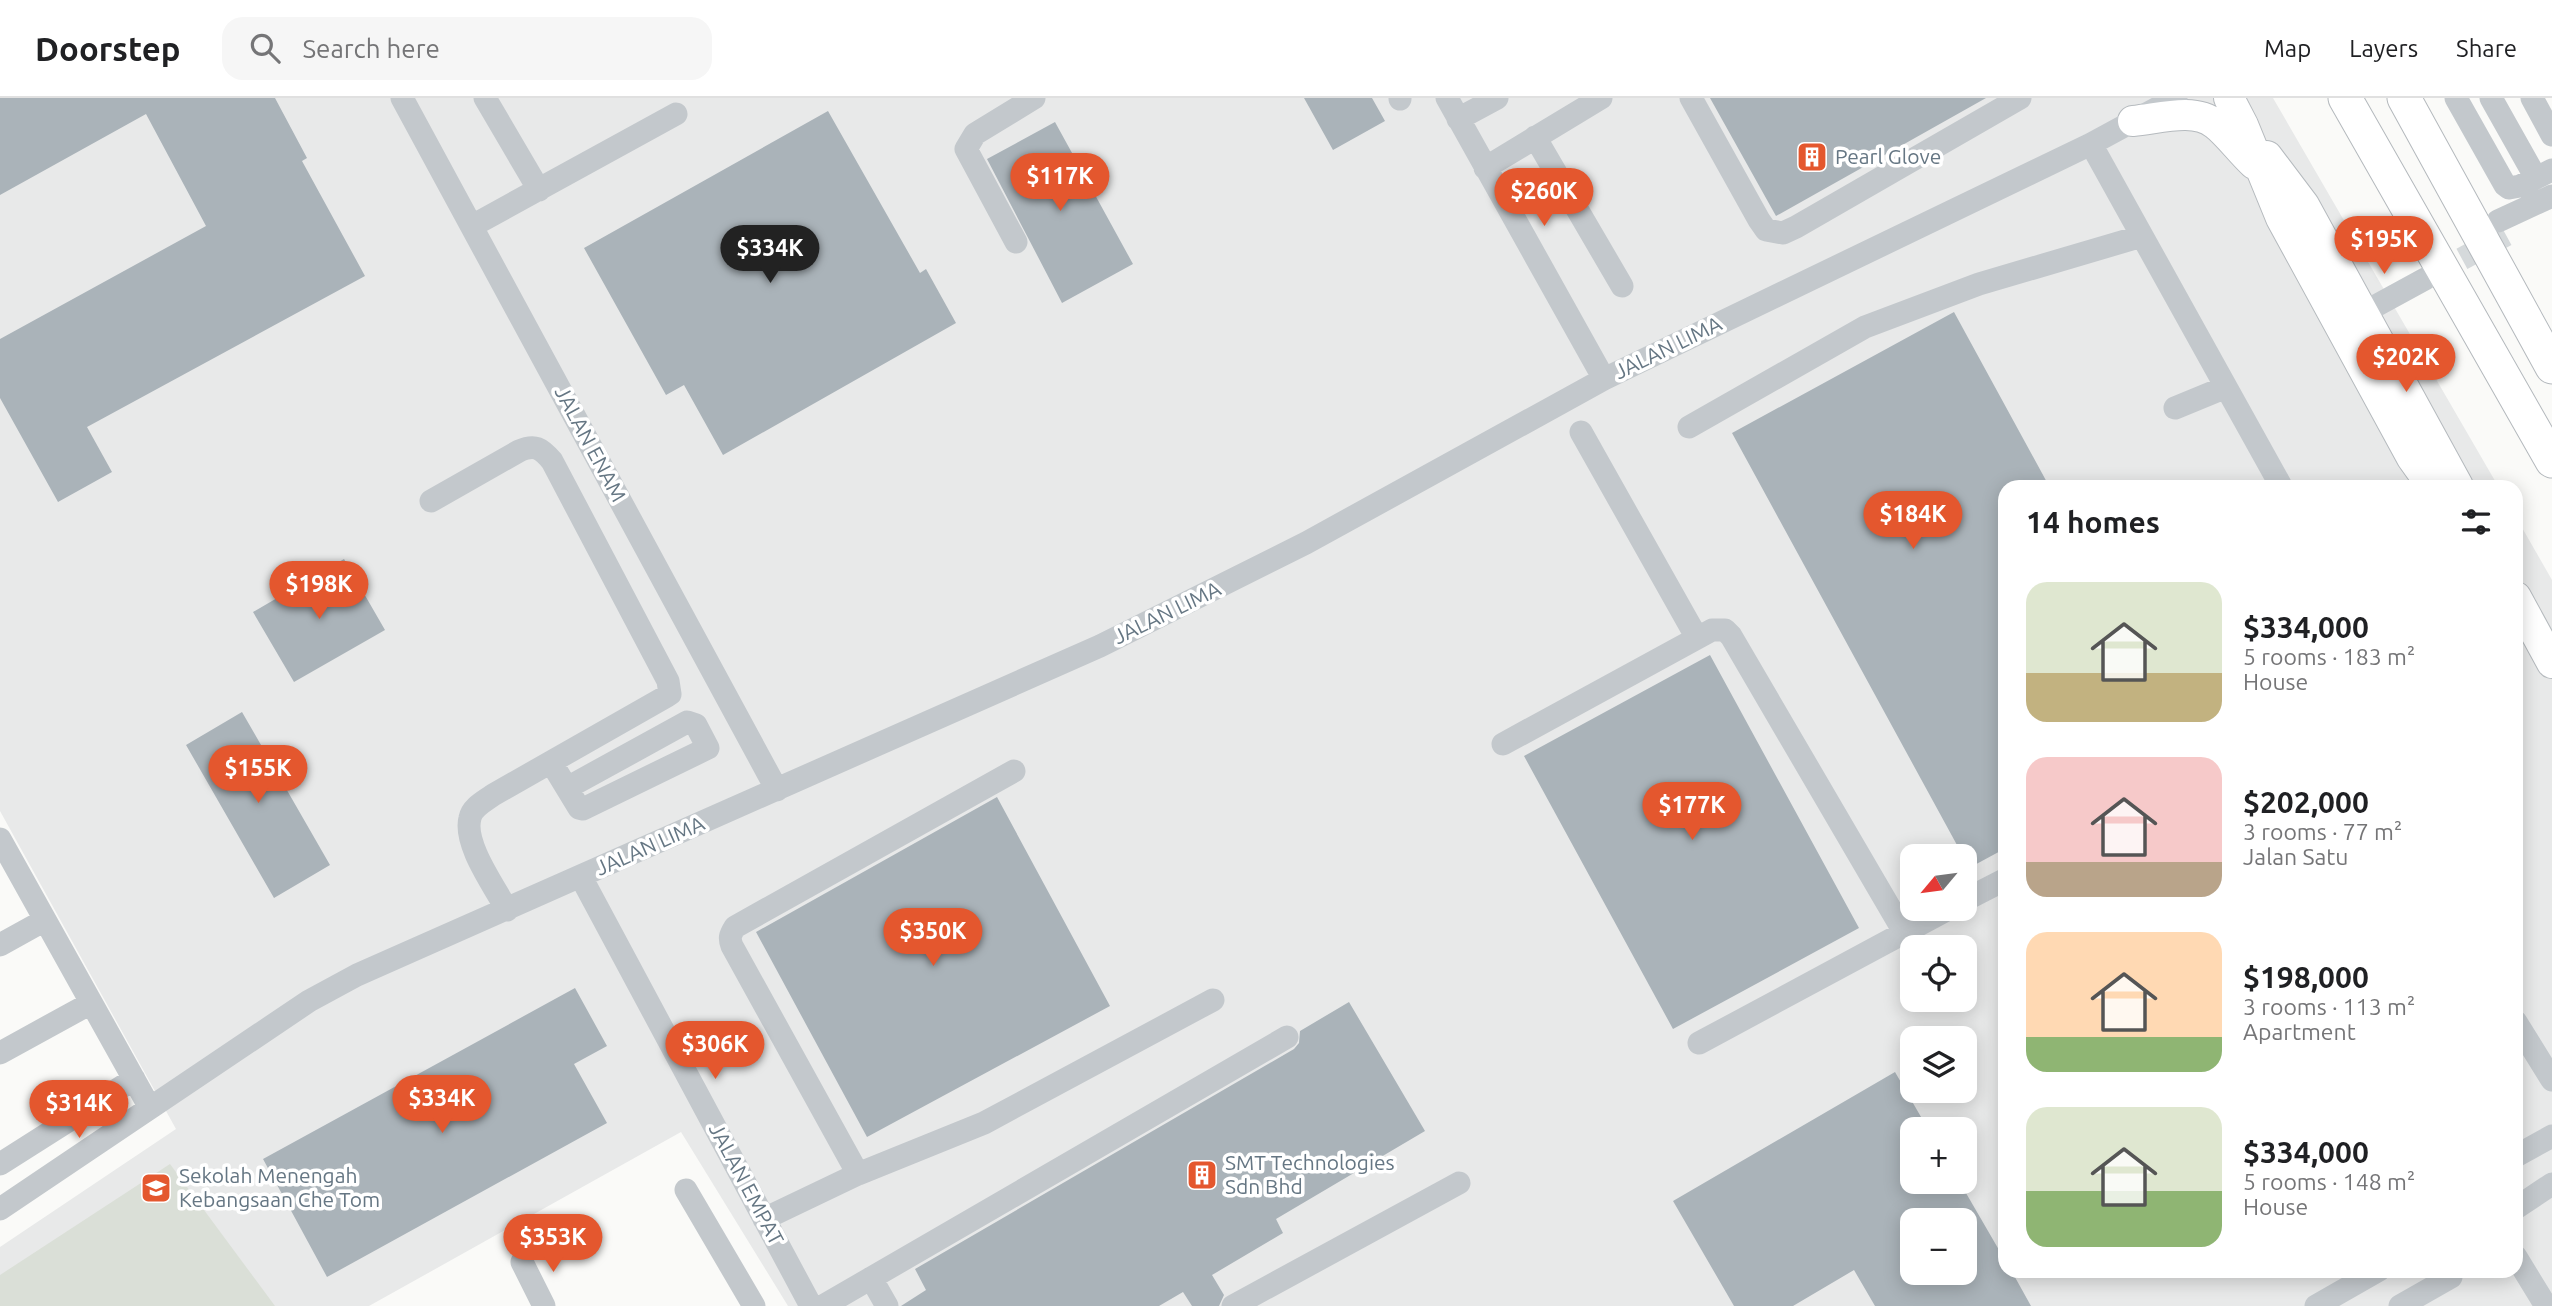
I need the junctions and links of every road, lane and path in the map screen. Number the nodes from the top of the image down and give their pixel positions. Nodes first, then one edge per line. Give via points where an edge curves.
1 (402, 98) edge
2 (485, 98) edge
3 (1034, 98) edge
4 (1447, 98) edge
5 (1497, 98) edge
6 (1601, 98) edge
7 (1690, 98) edge
8 (2020, 98) edge
9 (2155, 98) edge
10 (2176, 98) edge
11 (2229, 98) edge
12 (2345, 98) edge
13 (2362, 98) edge
14 (2404, 98) edge
15 (2456, 98) edge
16 (2491, 98) edge
17 (2532, 98) edge
18 (676, 114) dead end
19 (1458, 119) junction
20 (2133, 121) junction
21 (2243, 125) junction
22 (2552, 135) edge
23 (1535, 137) junction
24 (2091, 144) junction
25 (1485, 167) junction
26 (2262, 172) junction
27 (2388, 174) junction
28 (2544, 174) edge
29 (539, 190) junction
30 (2552, 196) edge
31 (2552, 203) edge
32 (472, 226) junction
33 (2141, 236) junction
34 (1016, 242) dead end
35 (2422, 272) tunnel mouth
36 (1622, 286) dead end
37 (2348, 312) junction
38 (2552, 368) edge
39 (1604, 379) junction
40 (2226, 387) junction
41 (2175, 408) dead end
42 (1689, 427) dead end
43 (1581, 432) dead end
44 (2552, 461) edge
45 (2276, 480) edge
46 (2428, 480) edge
47 (2454, 480) edge
48 (431, 501) dead end
49 (2523, 610) edge
50 (2523, 621) edge
51 (1698, 638) junction
52 (1503, 744) dead end
53 (551, 762) junction
54 (1014, 771) dead end
55 (567, 788) junction
56 (777, 790) junction
57 (0, 839) edge
58 (581, 877) junction
59 (1998, 883) edge
60 (1978, 893) edge
61 (507, 909) junction
62 (45, 920) junction
63 (1925, 921) edge
64 (1904, 932) junction
65 (0, 945) edge
66 (1213, 1000) dead end
67 (91, 1003) junction
68 (2523, 1033) edge
69 (1287, 1037) dead end
70 (1699, 1043) dead end
71 (0, 1053) edge
72 (134, 1079) junction
73 (2552, 1080) edge
74 (150, 1108) junction
75 (2552, 1136) edge
76 (2523, 1152) edge
77 (0, 1164) edge
78 (858, 1174) junction
79 (1459, 1183) dead end
80 (2552, 1184) edge
81 (686, 1190) dead end
82 (2523, 1203) edge
83 (0, 1209) edge
84 (764, 1219) junction
85 (522, 1262) dead end
86 (2523, 1268) edge
87 (871, 1278) junction
88 (2365, 1278) edge
89 (2449, 1278) edge
90 (544, 1306) edge
91 (754, 1306) edge
92 (811, 1306) edge
93 (823, 1306) edge
94 (887, 1306) edge
95 (1233, 1306) edge
96 (2316, 1306) edge
97 (2400, 1306) edge
98 (2546, 1306) edge

1 - 32 street, JALAN ENAM
2 - 29 street
3 - 34 street via 975,134 966,149
4 - 19 street
5 - 19 street
6 - 23 street
7 - 8 street via 1759,220 1766,230 1783,233
9 - 20 main road
10 - 20 street, JALAN LIMA
11 - 21 main road
12 - 27 highway
13 - 27 highway
14 - 38 highway
15 - 28 street via 2505,185 2509,188
16 - 28 street
17 - 22 street
18 - 29 street
19 - 25 street
20 - 24 street, JALAN LIMA
20 - 26 main road via 2203,117 2216,124
21 - 26 main road
21 - 37 main road via 2304,205
23 - 25 street
23 - 36 street
24 - 33 street
24 - 39 street, JALAN LIMA
25 - 39 street
26 - 37 main road via 2281,218
27 - 44 highway
29 - 32 street
30 - 31 street via 2502,228
32 - 56 street, JALAN ENAM
33 - 40 street
33 - 42 street via 1979,284 1866,327
35 - 37 street
37 - 46 main road via 2412,458
37 - 47 main road
39 - 56 street, JALAN LIMA via 1306,543 1125,633
40 - 41 street
40 - 45 street
43 - 51 street
48 - 53 street via 519,451 539,448 552,461 668,681 670,694
49 - 50 main road via 2552,663
51 - 52 street
51 - 64 street via 1712,630 1725,630 1731,636
53 - 55 street
53 - 61 street via 493,795 475,808 470,818 475,851
54 - 78 street via 731,933 732,946
55 - 55 street via 579,808 586,808 708,748 694,724 687,722
56 - 58 street, JALAN LIMA
57 - 62 street
58 - 61 street, JALAN LIMA
58 - 84 street, JALAN EMPAT
59 - 60 street
61 - 74 street, JALAN LIMA via 309,1001
62 - 65 street
62 - 67 street
63 - 64 street
64 - 70 street
66 - 78 street via 984,1124
67 - 71 street
67 - 72 street
68 - 73 street
69 - 87 street
72 - 74 street
72 - 77 street
74 - 83 street, JALAN LIMA
75 - 76 street
78 - 84 street
79 - 95 street
80 - 82 street
81 - 91 street
84 - 92 street, JALAN EMPAT
85 - 90 street
86 - 98 street
87 - 93 street
87 - 94 street
88 - 96 street
89 - 97 street

